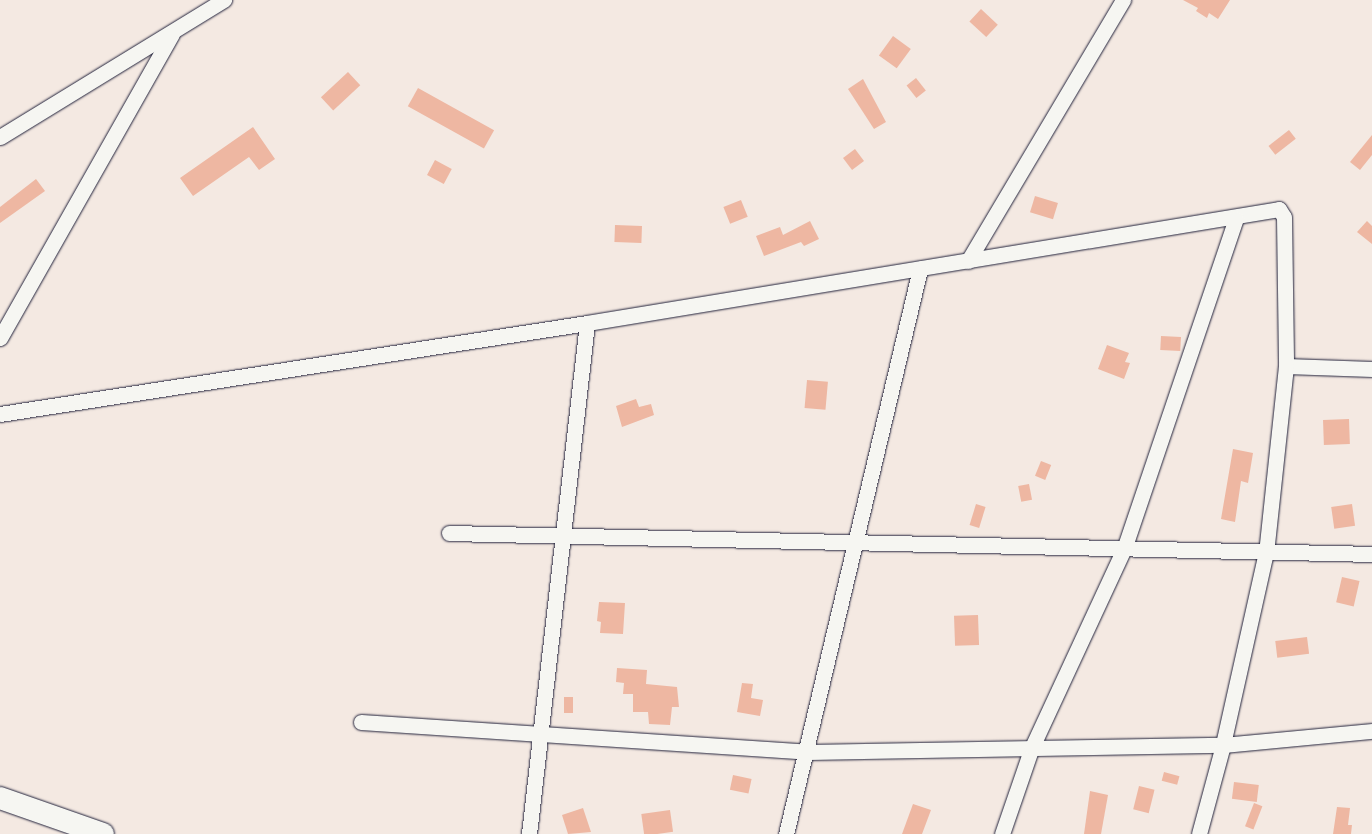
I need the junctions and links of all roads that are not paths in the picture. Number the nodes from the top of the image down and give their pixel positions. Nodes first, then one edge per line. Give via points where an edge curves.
1 (224, 0) edge
2 (1123, 0) edge
3 (172, 34) junction
4 (0, 136) edge
5 (1236, 218) junction
6 (968, 261) junction
7 (920, 269) junction
8 (587, 323) junction
9 (0, 338) edge
10 (1286, 366) junction
11 (1372, 369) edge
12 (0, 414) edge
13 (449, 533) dead end
14 (563, 535) junction
15 (853, 543) junction
16 (1124, 549) junction
17 (1266, 552) junction
18 (1372, 554) edge
19 (361, 722) dead end
20 (1372, 731) edge
21 (542, 734) junction
22 (1223, 745) junction
23 (1032, 747) junction
24 (808, 752) junction
25 (0, 798) edge
26 (103, 834) edge
27 (529, 834) edge
28 (786, 834) edge
29 (1002, 834) edge
30 (1198, 834) edge

1 - 3 street
2 - 6 street
3 - 4 street
3 - 9 street
5 - 6 street
5 - 10 street via 1275,209 1283,211
5 - 16 street
6 - 7 street
7 - 8 street
7 - 15 street
8 - 12 street
8 - 14 street
10 - 11 street
10 - 17 street
13 - 14 street
14 - 15 street
14 - 21 street
15 - 16 street
15 - 24 street
16 - 17 street
16 - 23 street
17 - 18 street
17 - 22 street
19 - 21 street
20 - 22 street
21 - 24 street
21 - 27 street
22 - 23 street
22 - 30 street
23 - 24 street
23 - 29 street
24 - 28 street
25 - 26 highway

